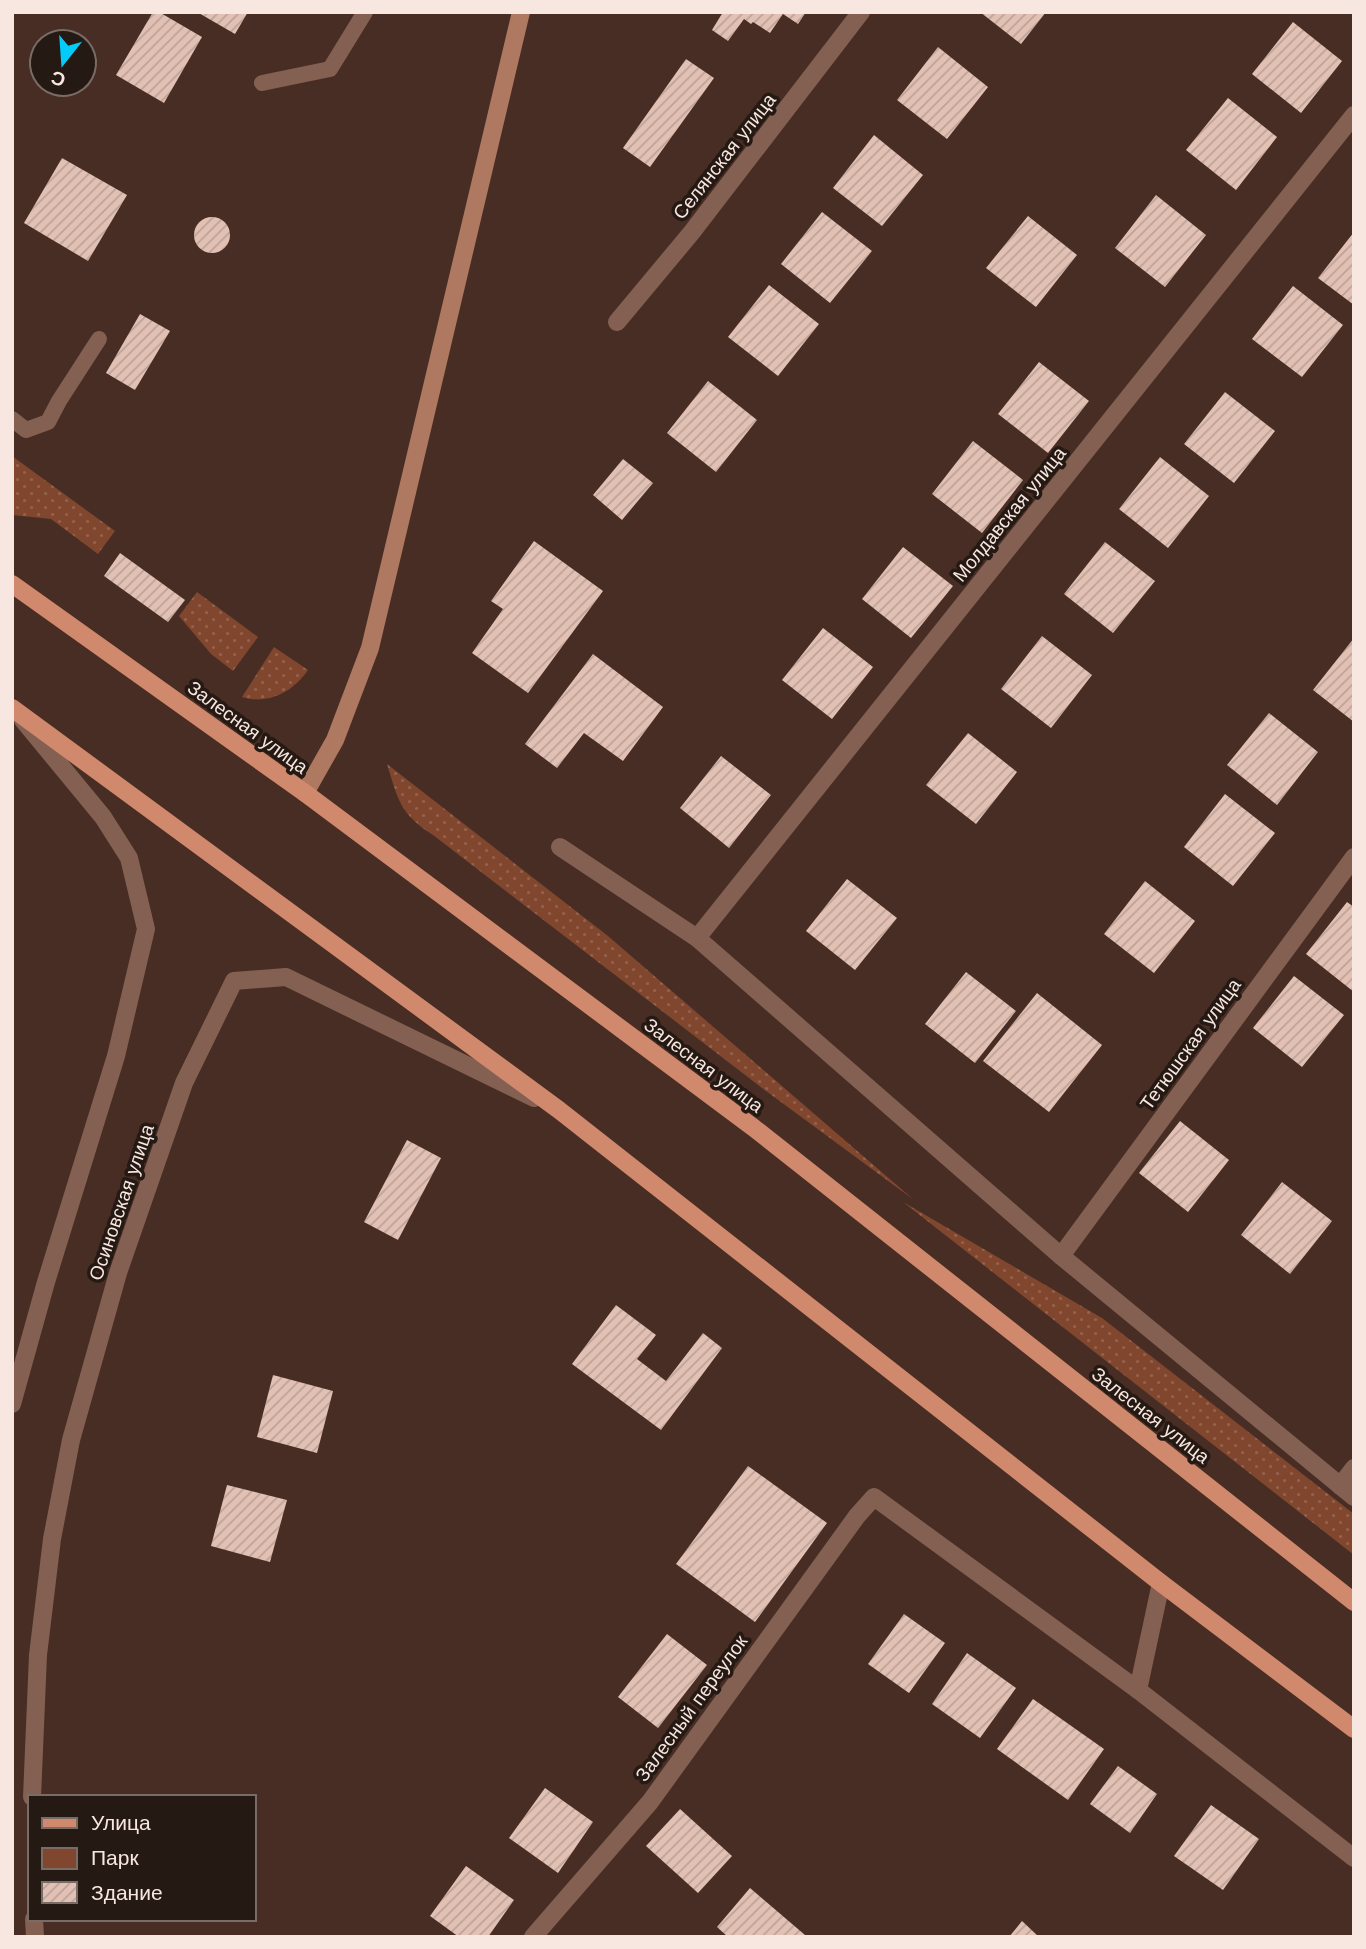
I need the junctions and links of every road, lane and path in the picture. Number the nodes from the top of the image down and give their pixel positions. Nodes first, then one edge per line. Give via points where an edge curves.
1 (365, 12) edge
2 (521, 12) edge
3 (861, 12) edge
4 (262, 83) dead end
5 (1354, 115) edge
6 (617, 322) dead end
7 (99, 339) dead end
8 (12, 419) edge
9 (12, 584) edge
10 (15, 710) edge
11 (305, 793) junction
12 (560, 848) dead end
13 (1354, 857) edge
14 (697, 939) junction
15 (559, 1110) junction
16 (1061, 1256) junction
17 (12, 1404) edge
18 (1354, 1468) edge
19 (1347, 1491) edge
20 (1161, 1583) junction
21 (1354, 1602) edge
22 (1138, 1690) junction
23 (1354, 1730) edge
24 (32, 1795) edge
25 (1354, 1858) edge
26 (533, 1937) edge

1 - 4 lane via 330,69
2 - 11 main road via 370,648 335,740
3 - 6 street, Селянская улица
5 - 14 street, Молдавская улица
7 - 8 lane via 48,422 26,430
9 - 11 main road, Залесная улица
10 - 15 main road
10 - 17 street via 103,817 129,858 146,929 116,1056
11 - 21 main road, Залесная улица via 754,1128
12 - 14 street
13 - 16 street, Тетюшская улица
14 - 16 street
15 - 20 main road
15 - 24 street, Осиновская улица via 286,977 234,981 184,1083 118,1273 71,1440 52,1539 40,1642
16 - 19 street
18 - 19 street
20 - 22 street
20 - 23 main road
22 - 25 street
22 - 26 street, Залесный переулок via 874,1497 650,1802

